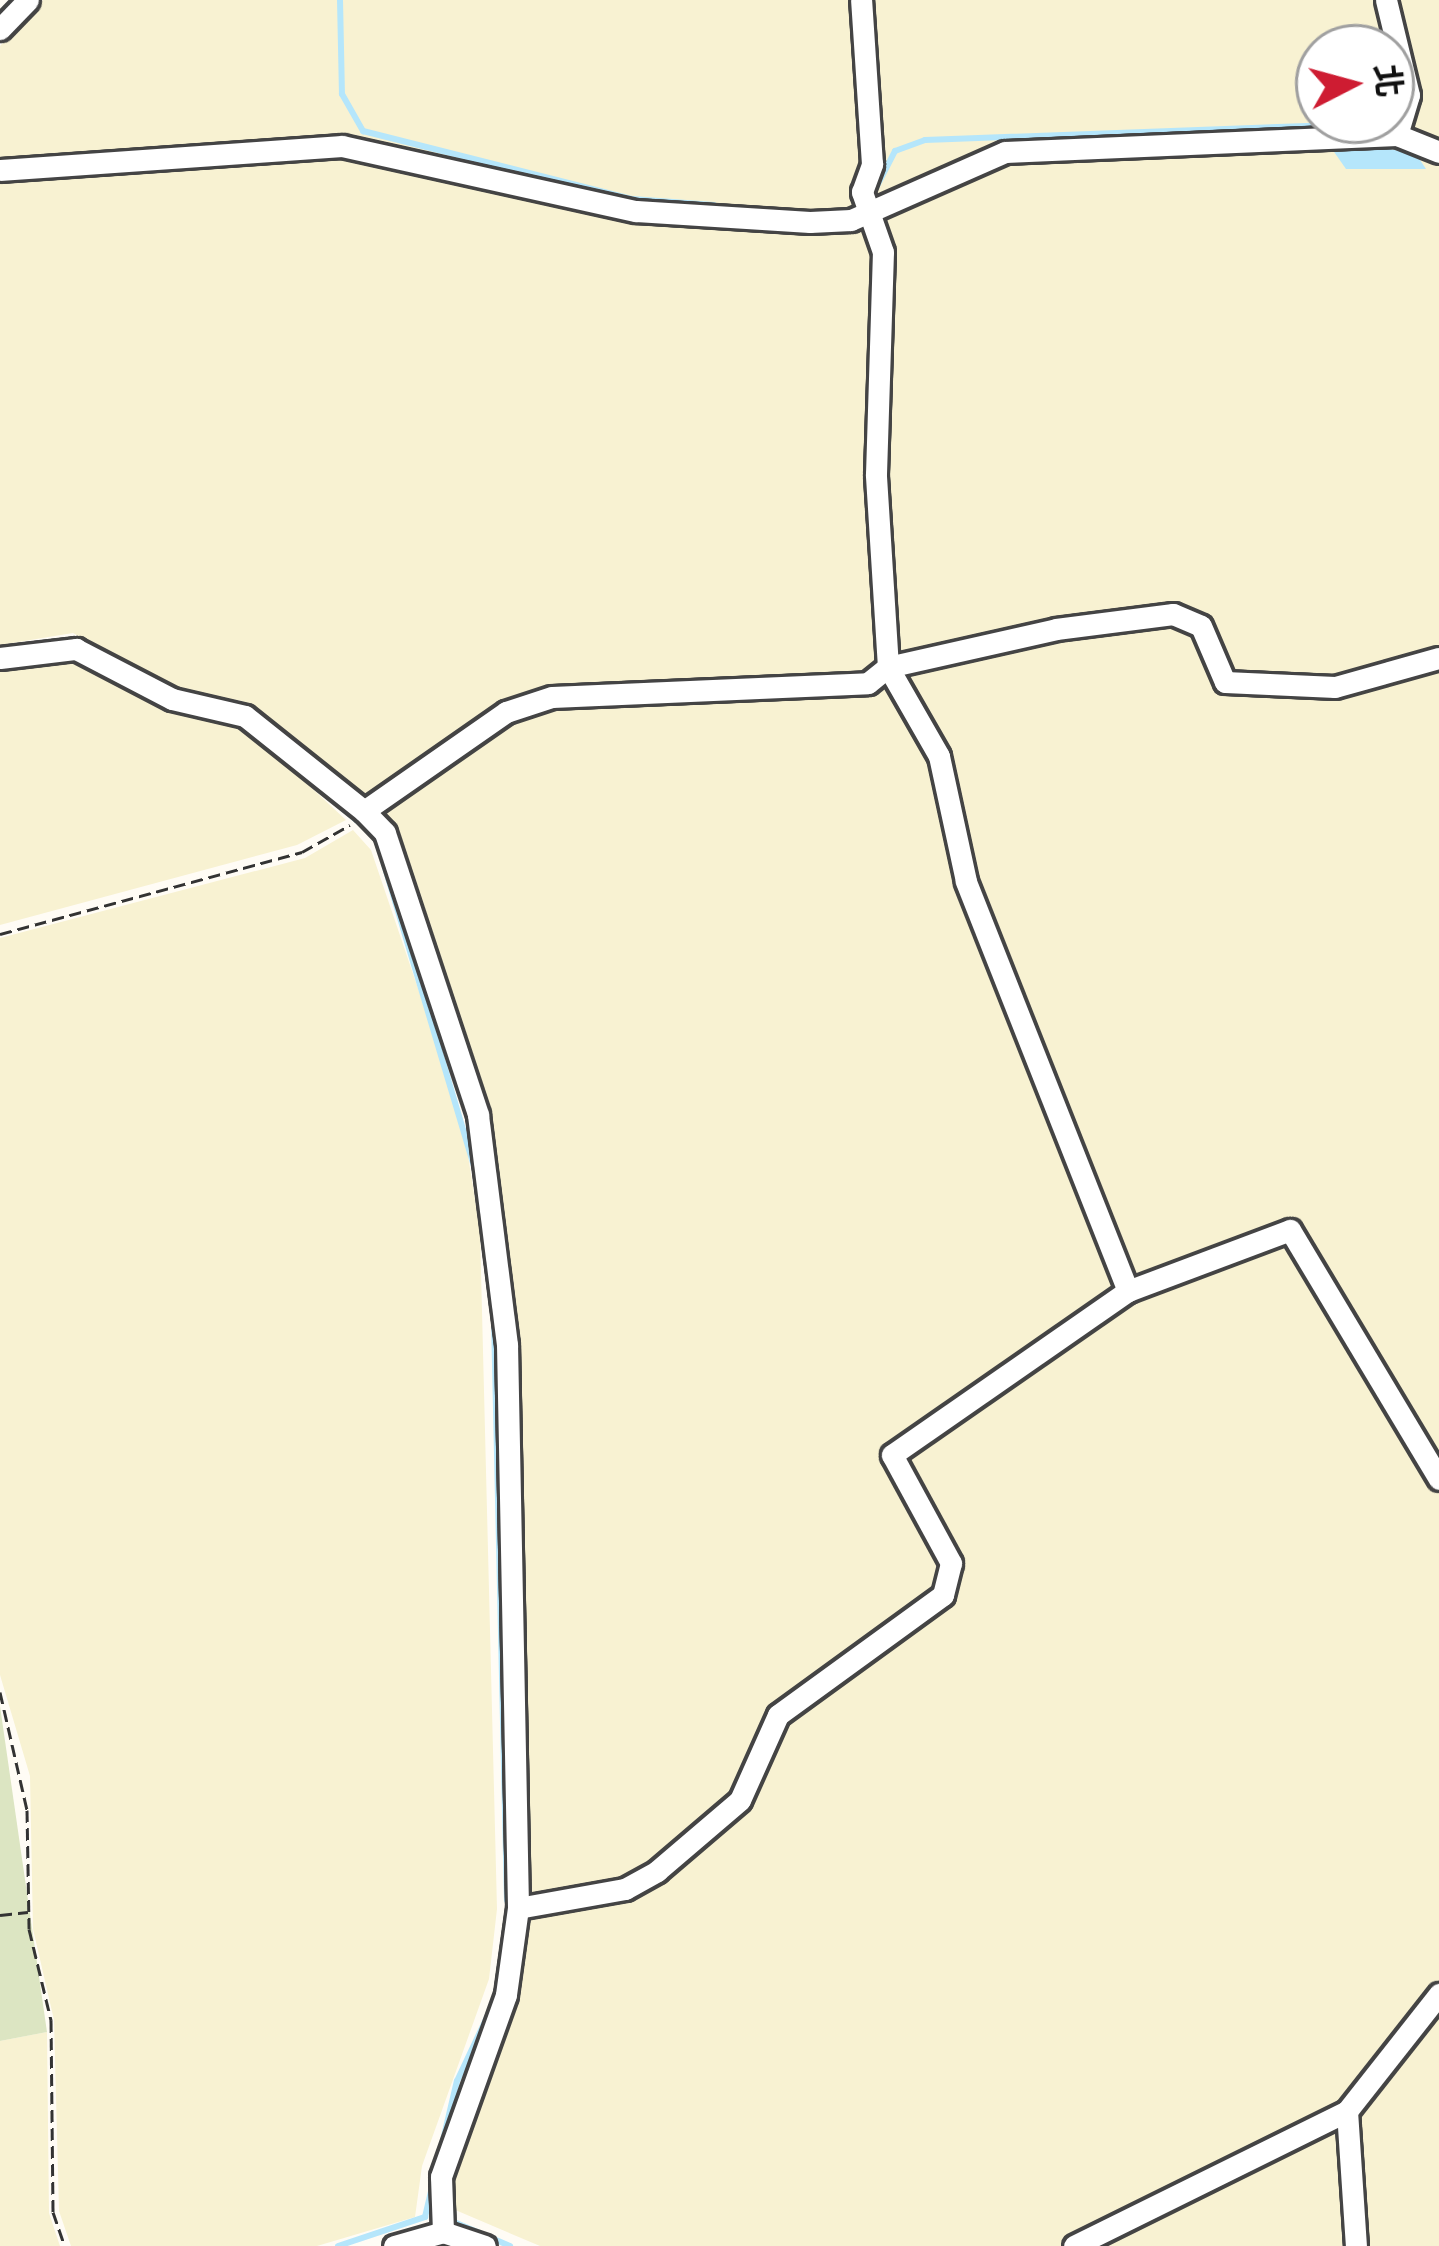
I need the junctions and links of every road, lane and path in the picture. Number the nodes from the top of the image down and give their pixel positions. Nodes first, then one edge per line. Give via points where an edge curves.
1 (28, 0) edge
2 (861, 0) edge
3 (0, 29) edge
4 (1295, 139) edge
5 (0, 170) edge
6 (868, 212) junction
7 (0, 658) edge
8 (1439, 658) edge
9 (888, 667) junction
10 (364, 811) junction
11 (347, 828) dead end
12 (0, 934) edge
13 (1128, 1291) junction
14 (1439, 1480) edge
15 (0, 1692) edge
16 (518, 1908) junction
17 (28, 1912) junction
18 (0, 1915) edge
19 (1439, 1994) edge
20 (1347, 2111) junction
21 (443, 2232) junction
22 (409, 2244) edge
23 (65, 2246) edge
24 (484, 2246) edge
25 (1074, 2246) edge
26 (1356, 2246) edge

1 - 3 street
2 - 6 street
4 - 6 street via 1005,152
5 - 6 street via 342,146 636,211 810,222
6 - 9 street via 883,252 876,473
7 - 10 street via 76,649 172,699 245,716
8 - 9 street via 1335,687 1225,682 1201,626 1173,614
9 - 10 street via 868,683 552,697 506,712
9 - 13 street via 939,756 966,880
10 - 16 street via 385,833 445,1007 497,1222
11 - 12 path via 302,853
13 - 14 street via 1290,1230
13 - 16 street via 892,1455 951,1563 944,1594 778,1715 740,1800 657,1871 626,1889
15 - 17 path via 23,1776
16 - 21 street via 506,1995 441,2176
17 - 18 path
17 - 23 path via 51,2020 53,2212
19 - 20 street
20 - 25 street
20 - 26 street
21 - 22 street
21 - 24 street

